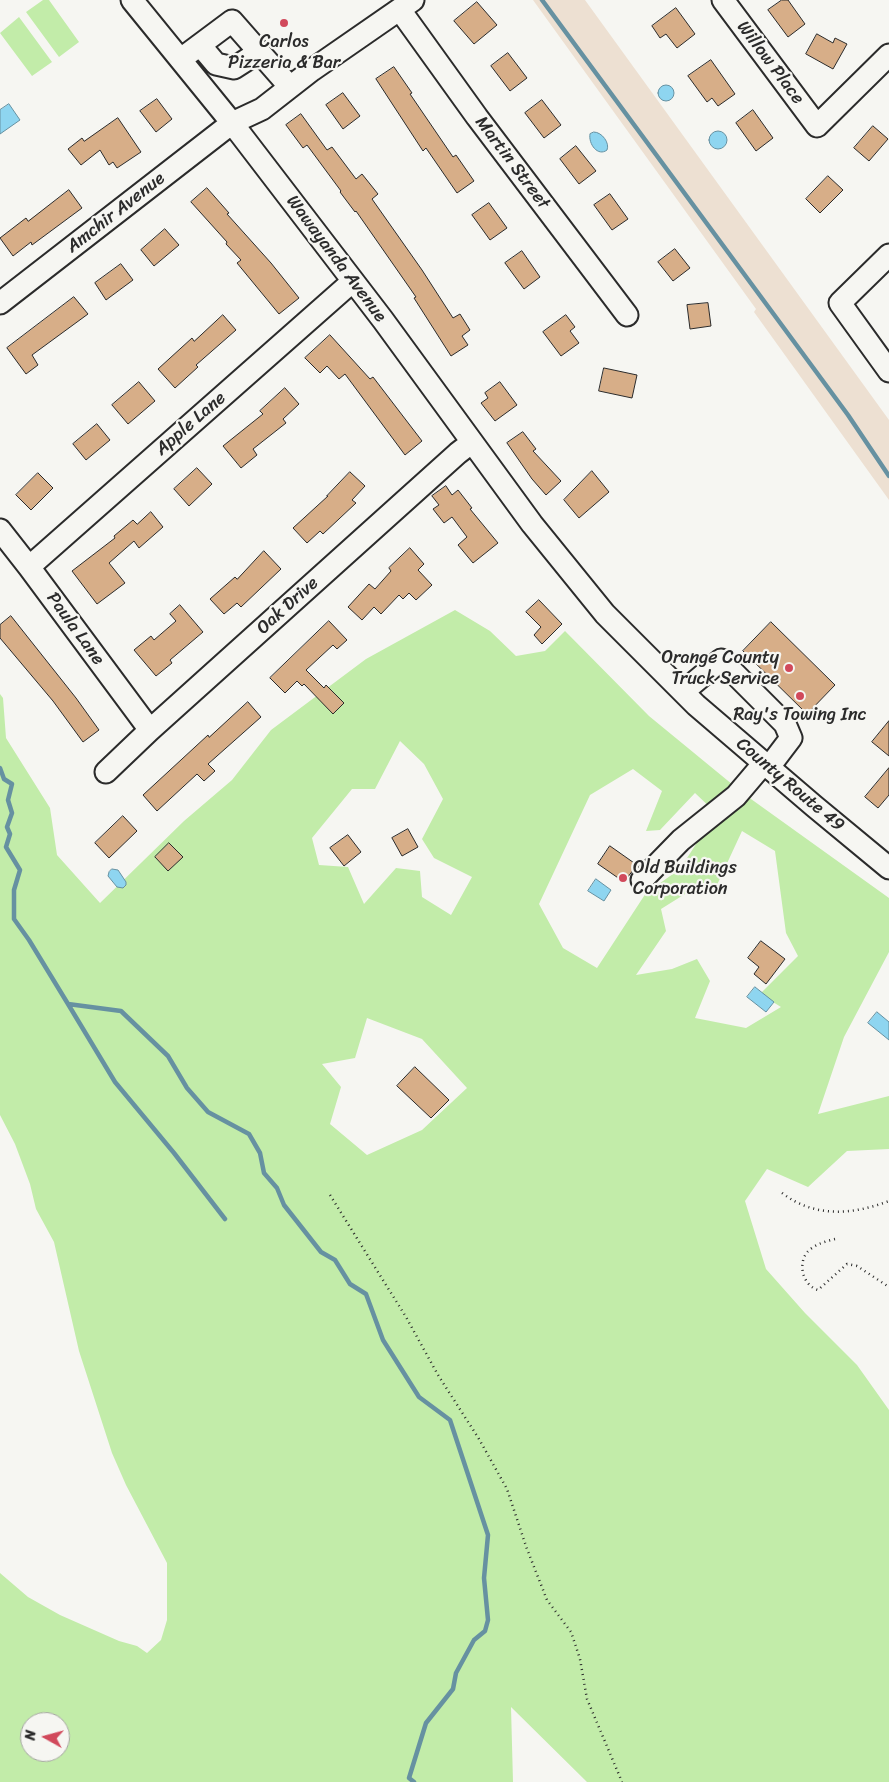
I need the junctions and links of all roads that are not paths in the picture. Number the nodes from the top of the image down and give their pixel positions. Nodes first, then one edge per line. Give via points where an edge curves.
1 (132, 0) edge
2 (723, 0) edge
3 (407, 5) edge
4 (200, 45) junction
5 (259, 52) junction
6 (889, 55) edge
7 (181, 60) junction
8 (290, 87) junction
9 (232, 124) junction
10 (889, 255) edge
11 (353, 281) junction
12 (0, 303) edge
13 (627, 315) dead end
14 (889, 370) edge
15 (472, 443) junction
16 (532, 524) joint
17 (0, 530) edge
18 (29, 567) junction
19 (683, 692) junction
20 (150, 730) junction
21 (767, 765) junction
22 (106, 772) dead end
23 (889, 868) edge
24 (642, 880) dead end

1 - 7 street, Wawayanda Avenue
2 - 6 street, Willow Place via 817,126
3 - 8 street, Amchir Avenue
3 - 13 street, Martin Street via 477,117
4 - 5 street via 216,64 234,68
4 - 5 street via 232,21
4 - 7 street
5 - 8 street
7 - 9 street, Wawayanda Avenue
8 - 9 street, Amchir Avenue via 262,109
9 - 11 street, Wawayanda Avenue
9 - 12 street, Amchir Avenue
10 - 14 street via 840,303
11 - 15 street, Wawayanda Avenue
11 - 18 street, Apple Lane
15 - 16 street, Wawayanda Avenue
15 - 20 street, Oak Drive via 458,452
16 - 19 street, County Route 49 via 605,614
17 - 18 street, Paula Lane
18 - 20 street, Paula Lane
19 - 21 street, County Route 49
19 - 21 street via 721,660 785,724 791,738
20 - 22 street, Oak Drive
21 - 23 street, County Route 49
21 - 24 street via 736,796 681,840

